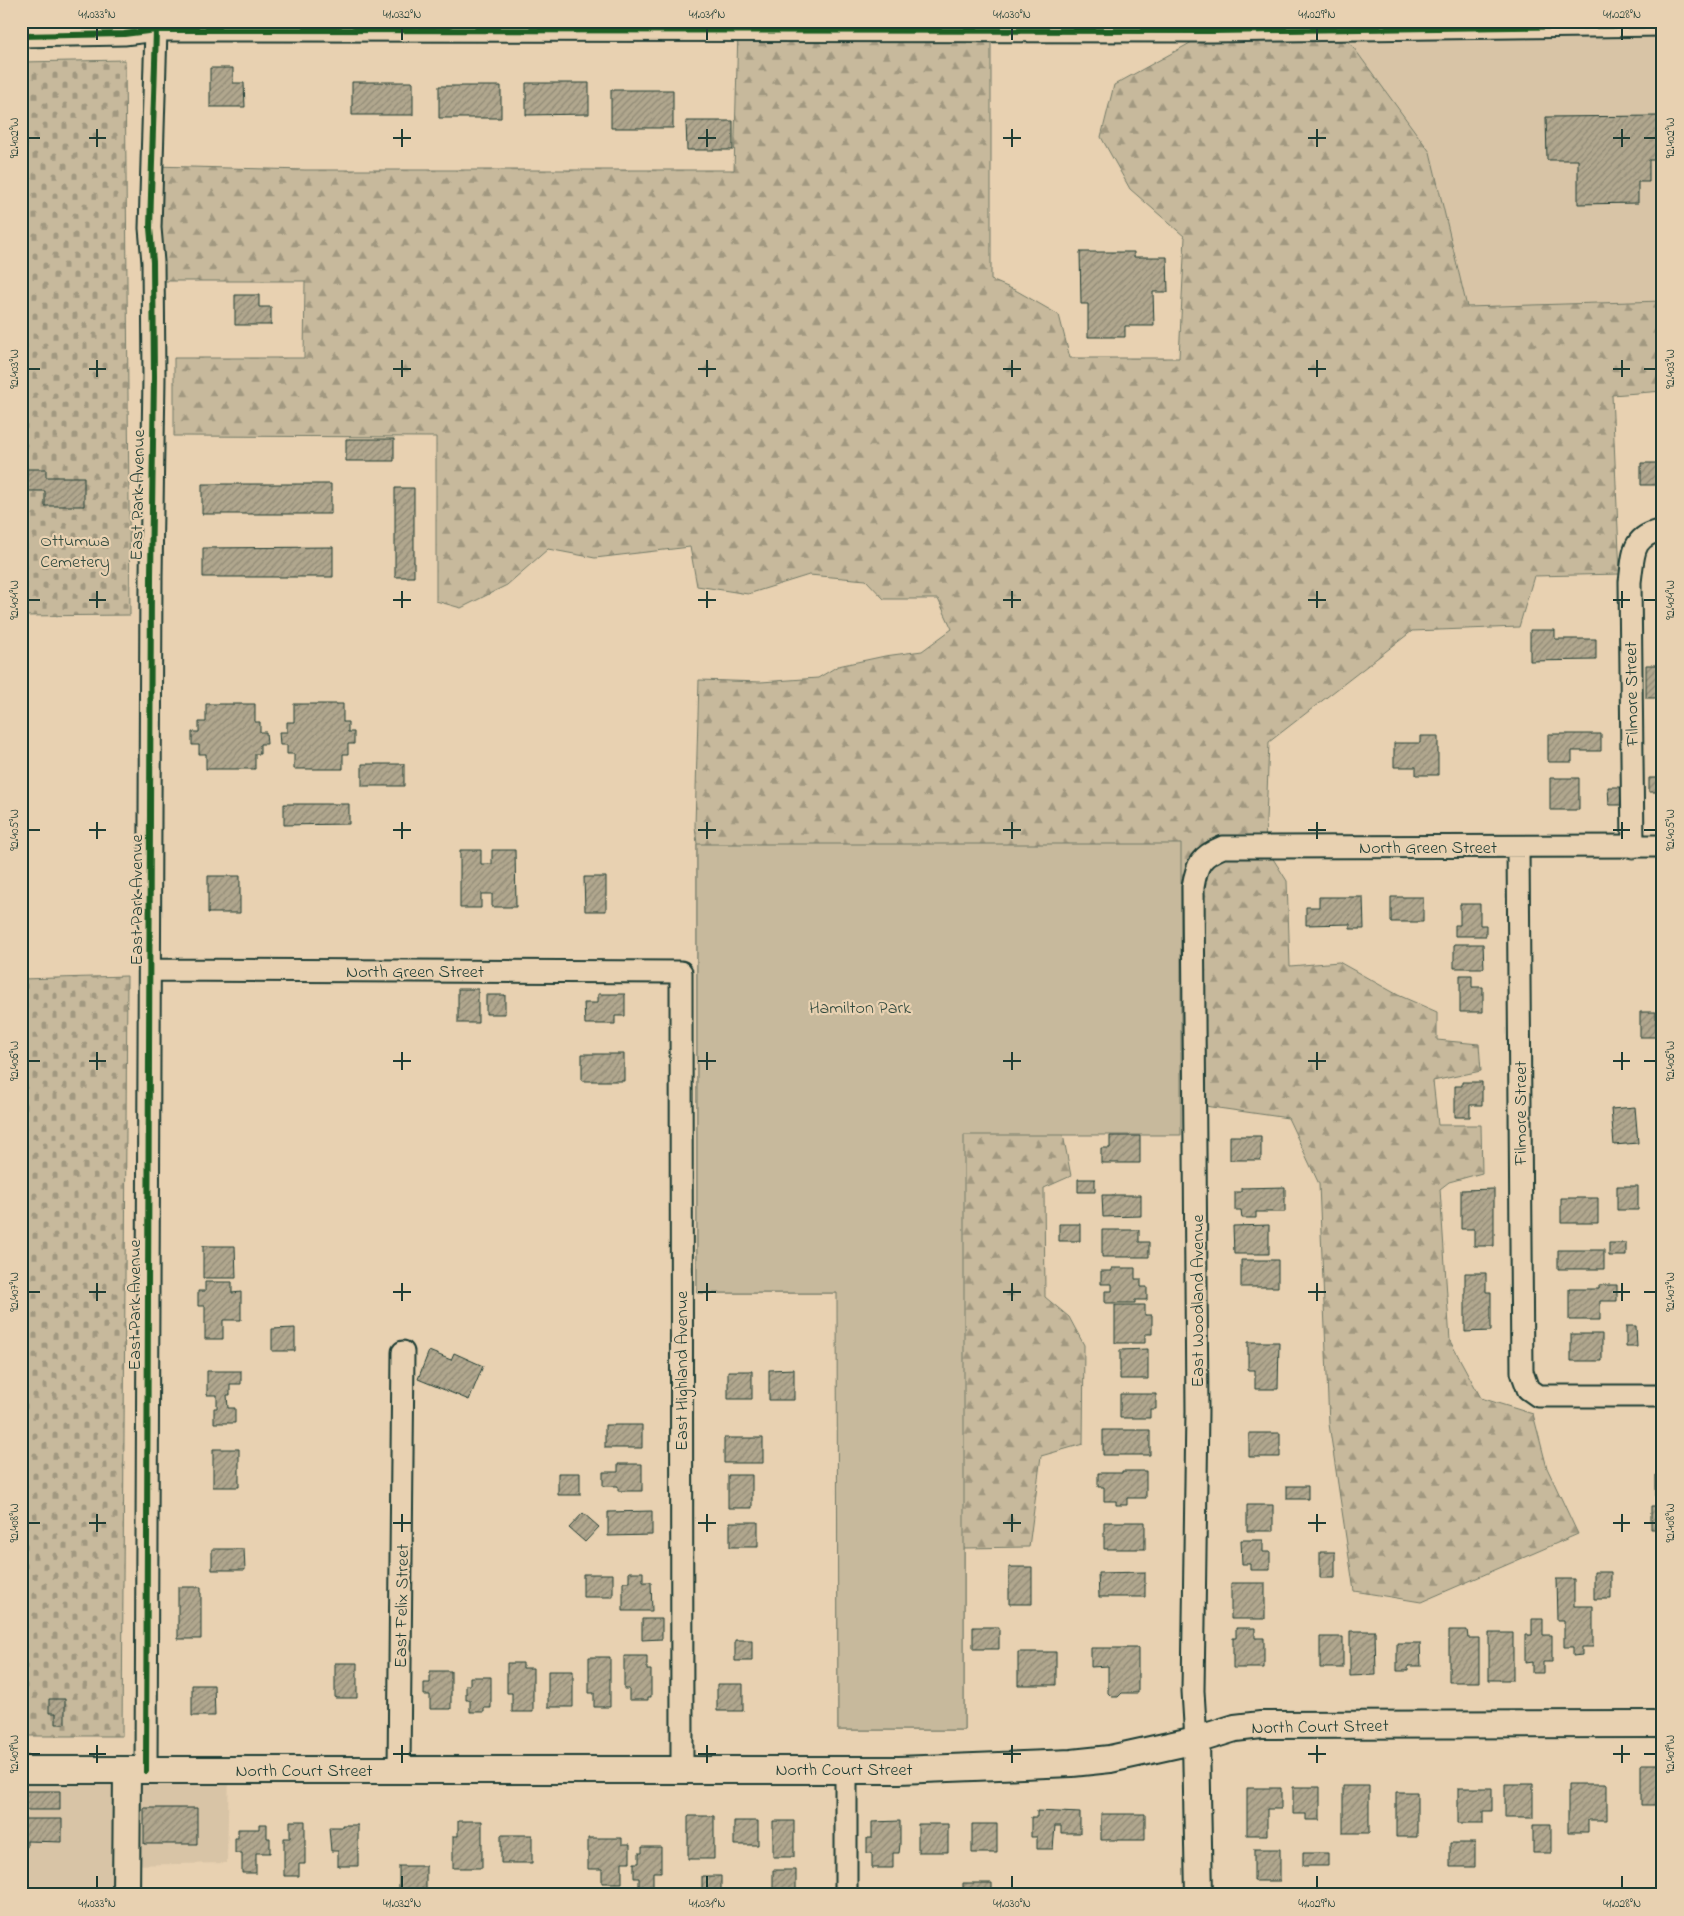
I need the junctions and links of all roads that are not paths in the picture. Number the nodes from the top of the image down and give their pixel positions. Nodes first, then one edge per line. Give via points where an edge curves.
1 (1663, 25) edge
2 (156, 30) junction
3 (21, 36) edge
4 (1663, 530) edge
5 (1518, 846) junction
6 (1634, 846) junction
7 (1663, 846) edge
8 (1200, 863) joint
9 (150, 970) junction
10 (680, 972) joint
11 (403, 1352) dead end
12 (1663, 1396) edge
13 (1663, 1724) edge
14 (1196, 1740) junction
15 (21, 1770) edge
16 (399, 1770) junction
17 (682, 1770) junction
18 (846, 1770) junction
19 (137, 1771) junction
20 (126, 1895) edge
21 (846, 1895) edge
22 (1199, 1895) edge

1 - 2 street via 1212,31
2 - 3 street via 124,34
2 - 9 street, East Park Avenue via 150,228 154,368
4 - 6 street, Filmore Street via 1648,533 1638,542 1630,582
5 - 6 street, North Green Street
5 - 8 street, North Green Street via 1222,846 1207,854
5 - 12 street, Filmore Street via 1522,1372 1528,1389 1538,1396
6 - 7 street, North Green Street
8 - 14 street, East Woodland Avenue via 1193,887 1197,1411 1193,1690
9 - 10 street, North Green Street
9 - 19 street, East Park Avenue
10 - 17 street, East Highland Avenue
11 - 16 street, East Felix Street
13 - 14 main road, North Court Street via 1261,1725 1235,1728
14 - 18 main road, North Court Street via 1110,1759 1072,1763
14 - 22 main road
15 - 19 main road, North Court Street
16 - 17 main road, North Court Street
16 - 19 main road, North Court Street
17 - 18 main road, North Court Street
18 - 21 street
19 - 20 main road

